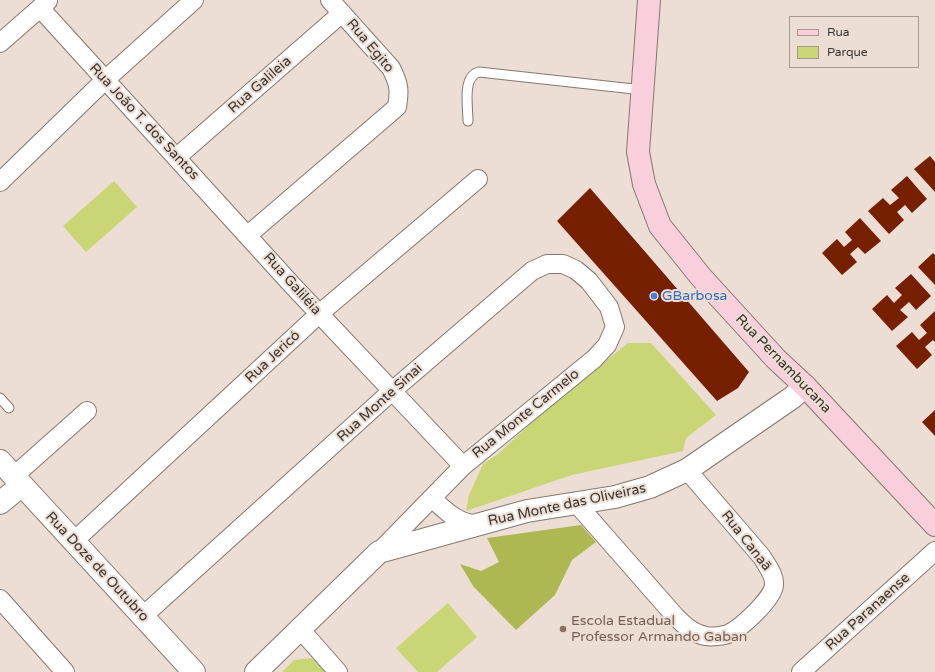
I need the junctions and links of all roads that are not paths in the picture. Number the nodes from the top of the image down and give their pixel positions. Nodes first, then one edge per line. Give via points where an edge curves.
1 (194, 0) edge
2 (330, 0) edge
3 (649, 0) edge
4 (44, 4) edge
5 (342, 13) junction
6 (0, 43) edge
7 (104, 80) junction
8 (642, 90) junction
9 (468, 122) dead end
10 (177, 157) junction
11 (478, 179) dead end
12 (0, 182) edge
13 (248, 235) junction
14 (319, 314) junction
15 (615, 327) joint
16 (805, 386) junction
17 (392, 391) junction
18 (0, 398) edge
19 (9, 408) dead end
20 (87, 411) dead end
21 (463, 466) junction
22 (687, 470) junction
23 (12, 474) edge
24 (432, 498) junction
25 (0, 503) edge
26 (576, 503) junction
27 (497, 520) junction
28 (935, 525) edge
29 (74, 541) junction
30 (935, 551) edge
31 (379, 552) junction
32 (0, 599) edge
33 (143, 616) junction
34 (301, 630) junction
35 (65, 672) edge
36 (194, 672) edge
37 (256, 672) edge
38 (338, 672) edge
39 (801, 672) edge

1 - 7 street
2 - 5 street, Rua Egito
3 - 8 main road, Rua Pernambucana
4 - 6 street
4 - 7 street, Rua João T. dos Santos
5 - 10 street, Rua Galileia
5 - 13 street, Rua Egito via 391,68 400,92 396,107
7 - 10 street, Rua João T. dos Santos
7 - 12 street
8 - 9 lane via 479,72 474,73 468,81
8 - 16 main road, Rua Pernambucana via 638,152 644,184 660,226 701,277 776,359
10 - 13 street, Rua João T. dos Santos
11 - 14 street, Rua Jericó
13 - 14 street, Rua Galiléia
14 - 17 street, Rua Galiléia
14 - 29 street, Rua Jericó
15 - 17 street, Rua Monte Sinai via 609,307 589,281 576,270 563,264 547,264 518,282
15 - 21 street, Rua Monte Carmelo via 607,345 594,359
16 - 22 street, Rua Monte das Oliveiras via 793,397
16 - 28 main road, Rua Pernambucana
17 - 21 street, Rua Galiléia
17 - 33 street, Rua Monte Sinai
18 - 19 lane
20 - 23 street
21 - 24 street, Rua Monte Carmelo
22 - 26 street, Rua Monte das Oliveiras via 650,487 615,497
22 - 26 street, Rua Canaã via 762,557 772,573 774,586 768,598 755,613 727,634 707,636 688,628
23 - 25 street
23 - 29 street, Rua Doze de Outubro
24 - 27 street via 455,518 465,522 478,524
24 - 31 street, Rua Monte Carmelo
26 - 27 street, Rua Monte das Oliveiras via 527,511
27 - 31 street, Rua Monte das Oliveiras
29 - 33 street, Rua Doze de Outubro
30 - 39 street, Rua Paranaense
31 - 34 street, Rua Monte das Oliveiras
32 - 35 street
33 - 36 street, Rua Doze de Outubro
34 - 37 street, Rua Monte das Oliveiras
34 - 38 street

